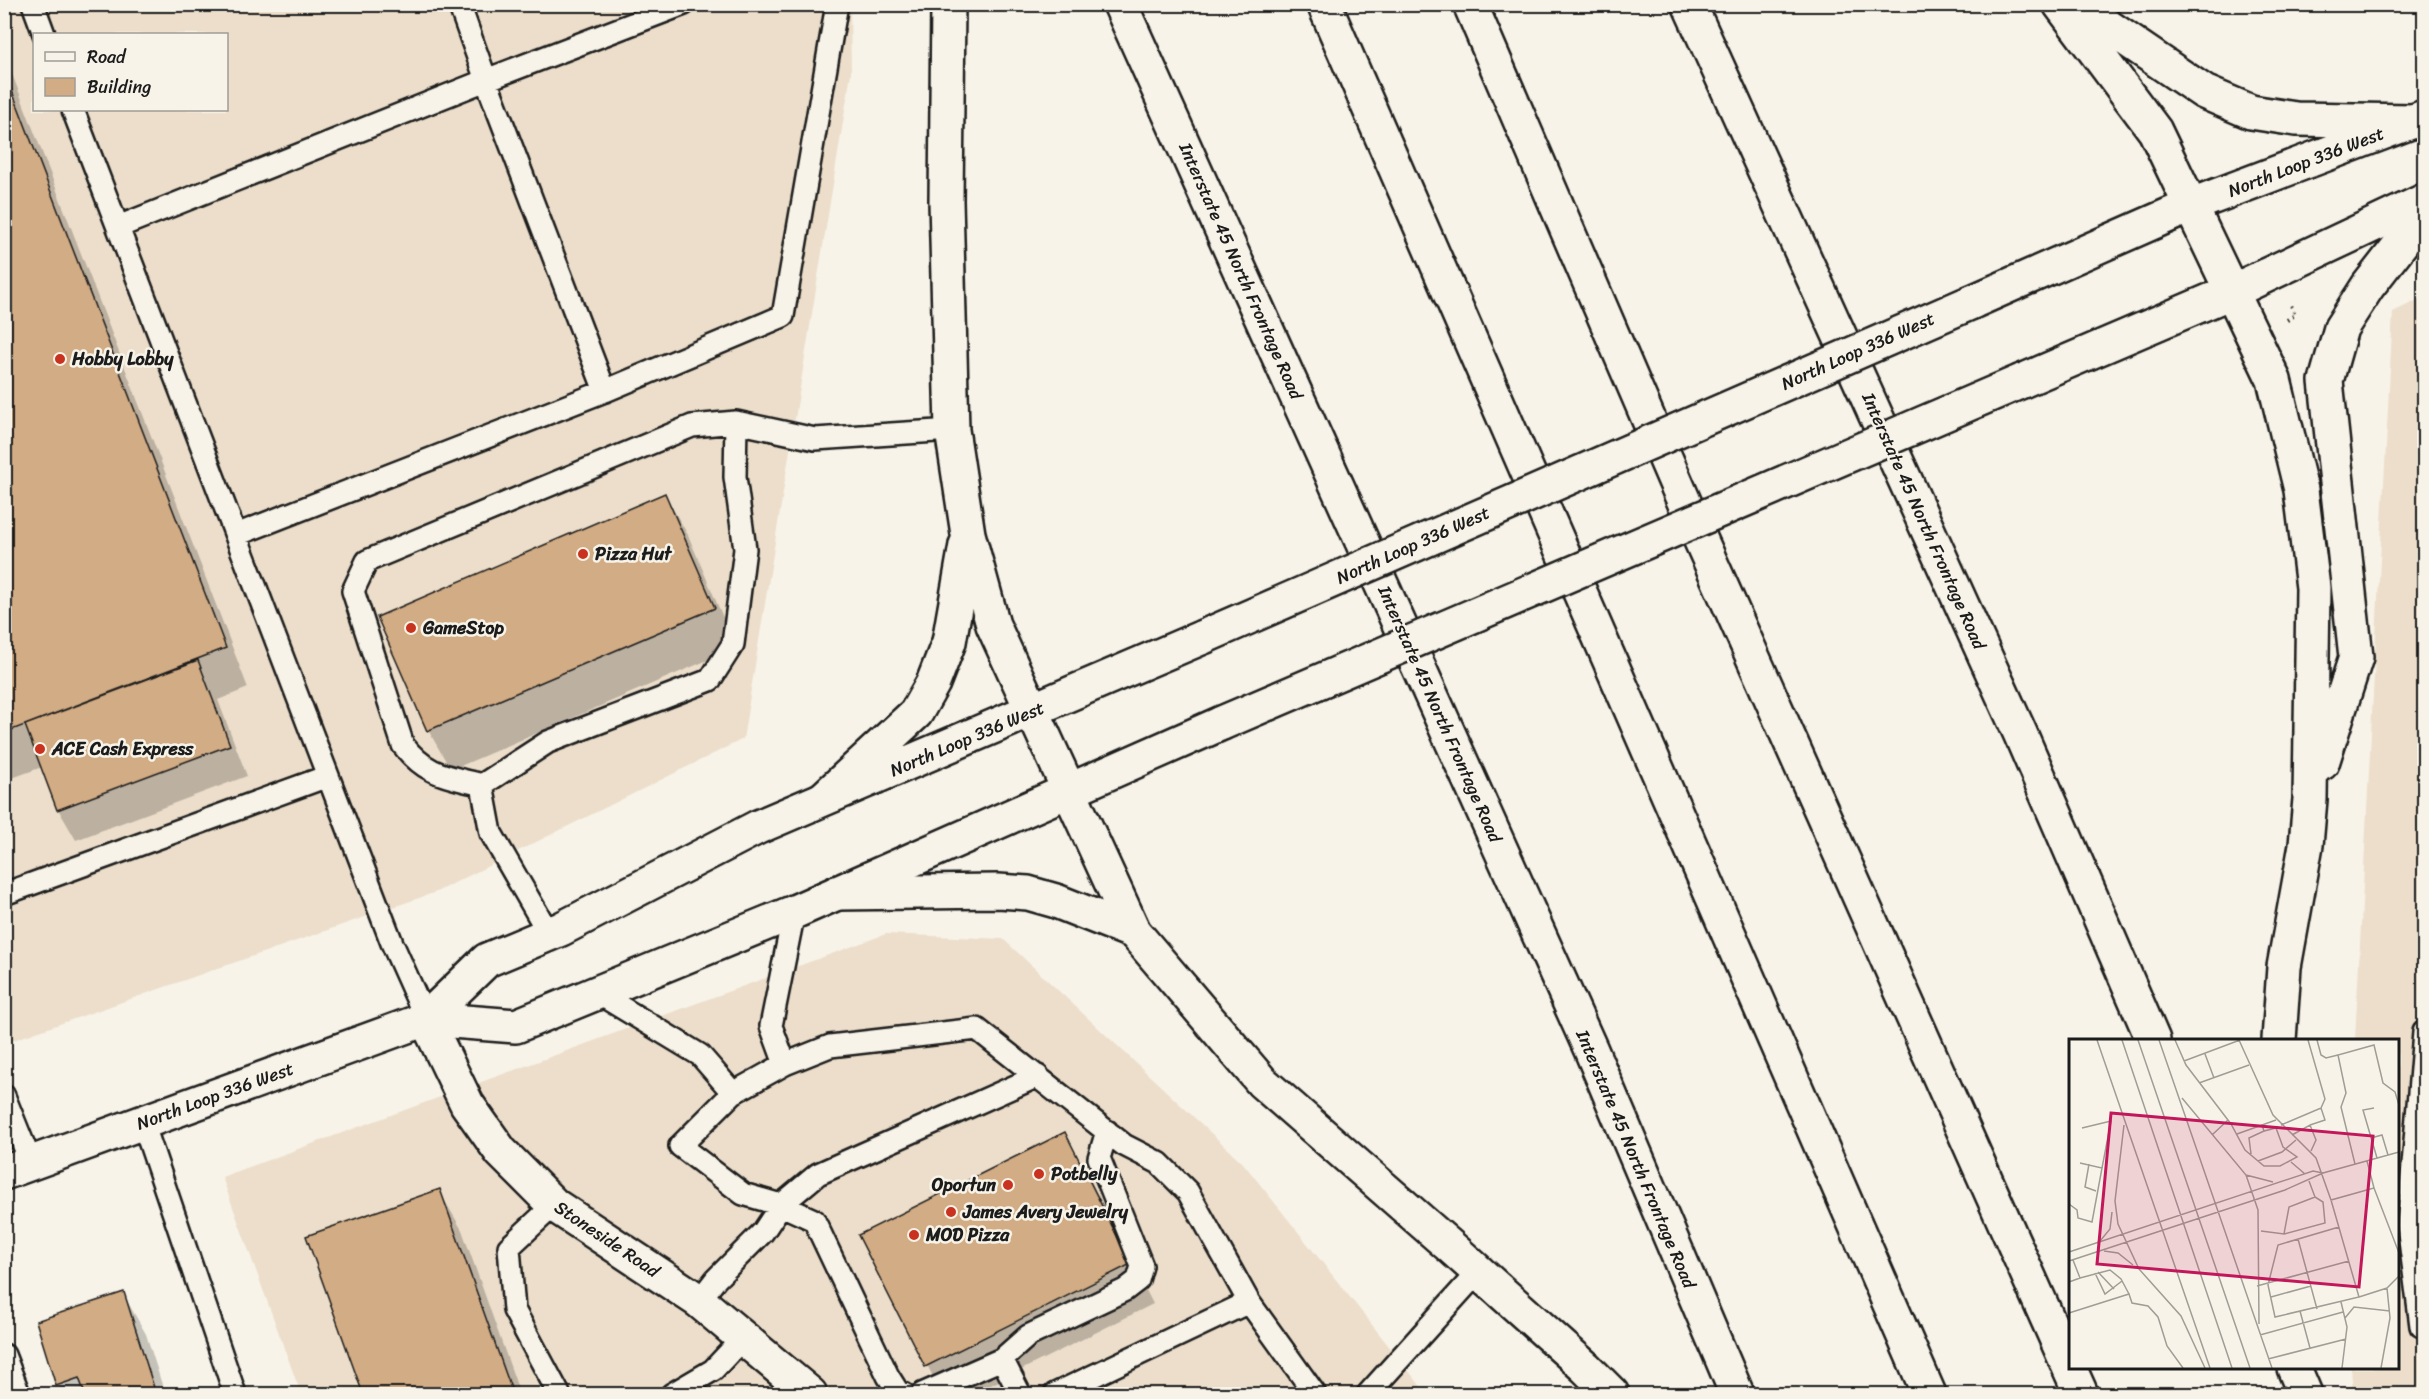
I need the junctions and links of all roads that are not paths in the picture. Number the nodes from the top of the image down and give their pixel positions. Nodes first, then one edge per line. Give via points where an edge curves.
1 (33, 4) edge
2 (459, 4) edge
3 (684, 4) edge
4 (837, 4) edge
5 (948, 4) edge
6 (1120, 4) edge
7 (1324, 4) edge
8 (1470, 4) edge
9 (1689, 4) edge
10 (2060, 4) edge
11 (2075, 4) edge
12 (44, 33) edge
13 (486, 80) junction
14 (73, 111) edge
15 (2420, 119) edge
16 (2424, 201) edge
17 (2192, 205) junction
18 (2424, 214) edge
19 (118, 227) junction
20 (2233, 291) junction
21 (605, 391) junction
22 (736, 422) junction
23 (952, 430) junction
24 (968, 534) junction
25 (236, 535) junction
26 (1033, 711) junction
27 (328, 776) junction
28 (482, 784) junction
29 (1069, 789) junction
30 (2310, 799) junction
31 (820, 801) junction
32 (837, 893) junction
33 (4, 894) edge
34 (794, 912) junction
35 (1134, 932) junction
36 (549, 934) junction
37 (596, 992) junction
38 (426, 1019) junction
39 (2424, 1032) edge
40 (2152, 1039) edge
41 (2279, 1039) edge
42 (785, 1064) junction
43 (1038, 1076) junction
44 (733, 1093) junction
45 (4, 1096) edge
46 (143, 1123) junction
47 (1107, 1131) junction
48 (18, 1168) edge
49 (554, 1205) junction
50 (781, 1205) junction
51 (1478, 1272) junction
52 (699, 1301) junction
53 (1249, 1302) junction
54 (2424, 1325) edge
55 (743, 1338) junction
56 (4, 1355) edge
57 (1002, 1359) junction
58 (2069, 1368) edge
59 (2069, 1369) edge
60 (2294, 1369) edge
61 (2308, 1369) edge
62 (12, 1384) edge
63 (234, 1395) edge
64 (559, 1395) edge
65 (672, 1395) edge
66 (810, 1395) edge
67 (904, 1395) edge
68 (922, 1395) edge
69 (1020, 1395) edge
70 (1055, 1395) edge
71 (1315, 1395) edge
72 (1368, 1395) edge
73 (1612, 1395) edge
74 (1737, 1395) edge
75 (1929, 1395) edge
76 (2081, 1395) edge
77 (2305, 1395) edge
78 (2312, 1395) edge

1 - 12 lane
2 - 13 lane
3 - 13 lane
4 - 21 lane via 783,316
5 - 23 main road via 945,201
6 - 74 main road, Interstate 45 North Frontage Road via 1591,1050
7 - 75 main road
8 - 58 main road via 1698,534
9 - 40 main road, Interstate 45 North Frontage Road via 2020,733
10 - 17 main road via 2156,131
11 - 15 main road via 2204,92 2251,112 2296,119
13 - 19 lane
13 - 21 lane
14 - 19 lane
15 - 17 main road, North Loop 336 West
16 - 20 main road, North Loop 336 West
17 - 20 main road
17 - 26 main road, North Loop 336 West, bridge
18 - 30 main road via 2368,286 2342,328 2326,381 2356,657
19 - 25 lane
20 - 29 main road, North Loop 336 West, bridge
20 - 30 main road via 2274,380 2301,490 2313,588
21 - 25 lane
22 - 23 lane via 815,439
22 - 28 lane via 735,477 746,549 733,644 710,680 548,742
22 - 28 lane via 692,426 367,561 353,591 403,745 416,762 433,772
23 - 24 main road
24 - 26 main road via 993,625
24 - 31 main road via 949,642 933,683 916,713
25 - 27 lane
26 - 29 main road
26 - 31 main road, North Loop 336 West
27 - 33 lane
27 - 38 lane via 392,943
28 - 36 lane via 491,832
29 - 32 main road, North Loop 336 West
29 - 35 main road
30 - 41 main road via 2306,845 2284,967
31 - 36 main road, North Loop 336 West via 758,828
32 - 34 main road, North Loop 336 West
32 - 35 main road via 1028,893
34 - 37 main road, North Loop 336 West
34 - 42 lane via 771,1026
35 - 51 main road via 1262,1082
36 - 38 main road, North Loop 336 West via 487,960
37 - 38 main road, North Loop 336 West via 516,1026
37 - 44 lane via 700,1055
38 - 46 main road, North Loop 336 West
38 - 49 main road, Stoneside Road via 467,1104 501,1152
39 - 54 lane via 2408,1225 2421,1326
42 - 43 lane via 830,1046 977,1029
42 - 44 lane
43 - 47 lane
43 - 50 lane via 818,1174
44 - 50 lane via 680,1146 743,1194
45 - 48 lane
46 - 48 main road, North Loop 336 West
46 - 63 lane
47 - 53 lane via 1159,1163 1188,1192
47 - 57 lane via 1099,1158 1142,1266 1138,1280 1125,1290 1028,1336
49 - 52 main road, Stoneside Road
49 - 64 lane via 510,1246 514,1310
50 - 52 lane via 763,1232
50 - 67 lane via 814,1220 888,1376
51 - 72 lane
51 - 73 main road
52 - 55 main road, Stoneside Road
53 - 70 lane
53 - 71 lane
55 - 65 lane via 713,1370
55 - 66 main road, Stoneside Road
56 - 62 lane
57 - 68 lane
57 - 69 lane
59 - 76 main road
60 - 77 main road
61 - 78 main road

